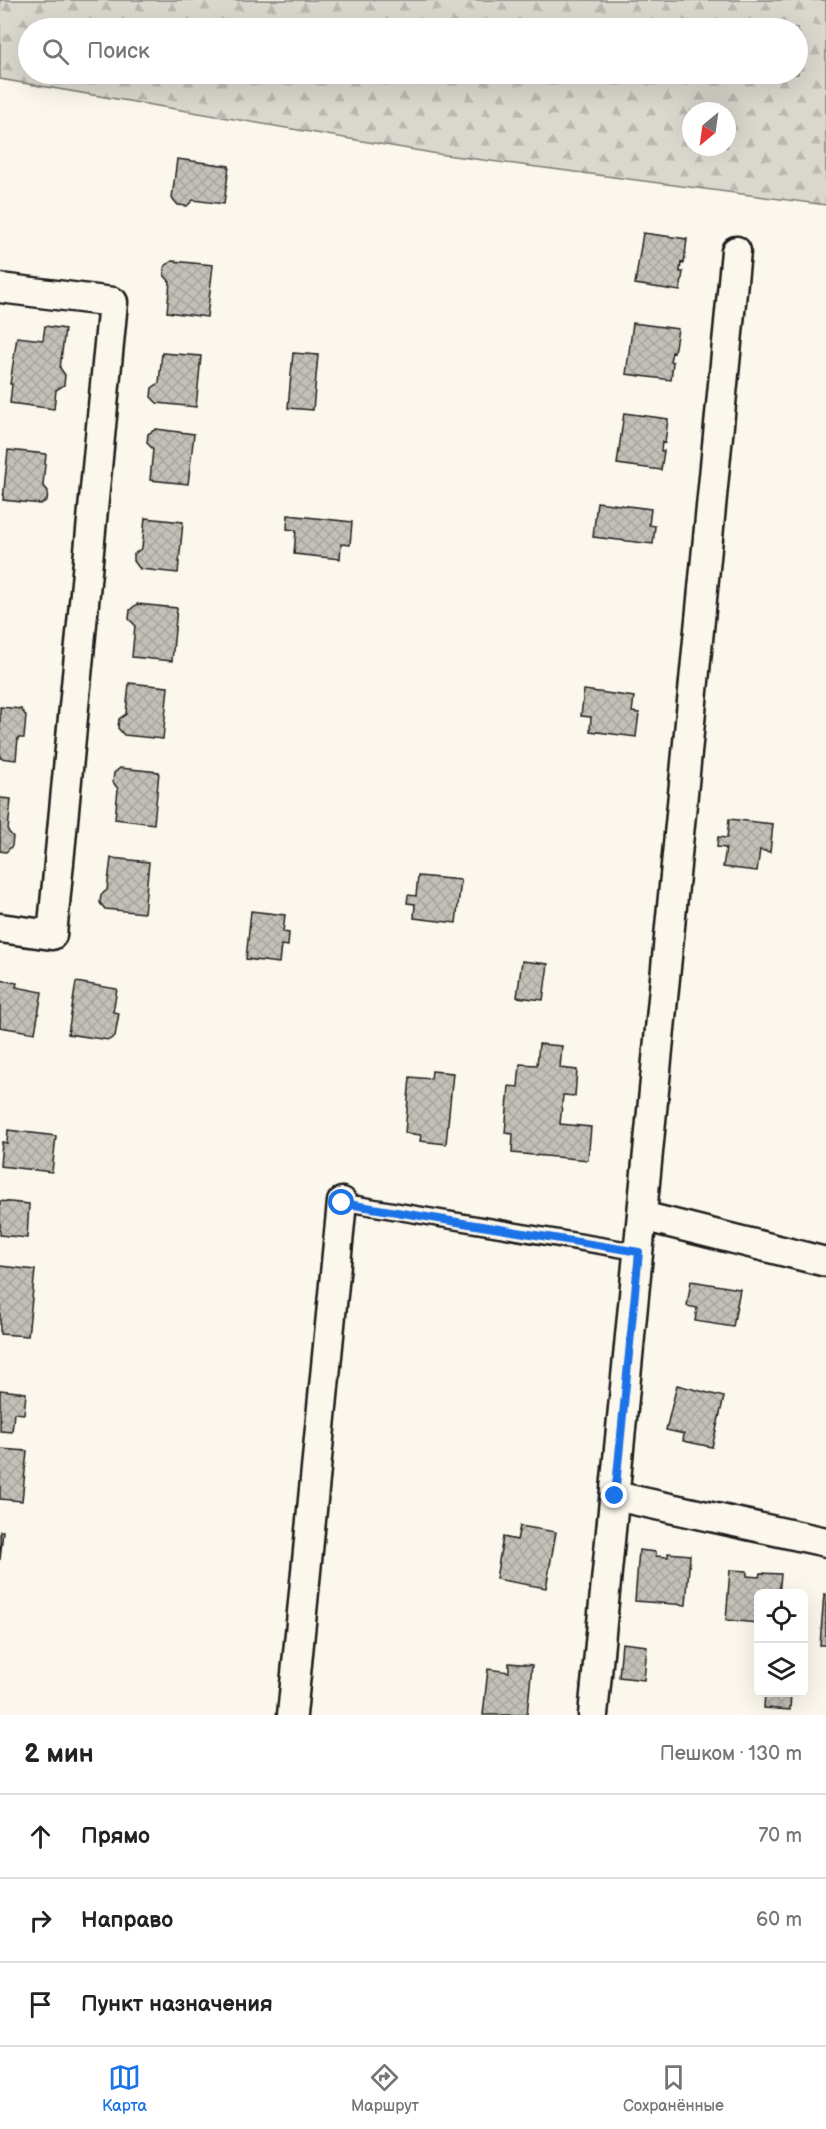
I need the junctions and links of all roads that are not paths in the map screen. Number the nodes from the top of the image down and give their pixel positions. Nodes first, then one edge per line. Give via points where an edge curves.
1 (736, 251) dead end
2 (0, 288) edge
3 (0, 928) edge
4 (342, 1203) joint
5 (642, 1216) junction
6 (639, 1252) junction
7 (826, 1262) edge
8 (615, 1496) junction
9 (826, 1542) edge
10 (292, 1715) edge
11 (594, 1715) edge

1 - 5 street
2 - 3 street via 112,302 52,935
4 - 6 lane
4 - 10 street
5 - 6 street
5 - 7 street
6 - 8 street
8 - 9 street
8 - 11 street

